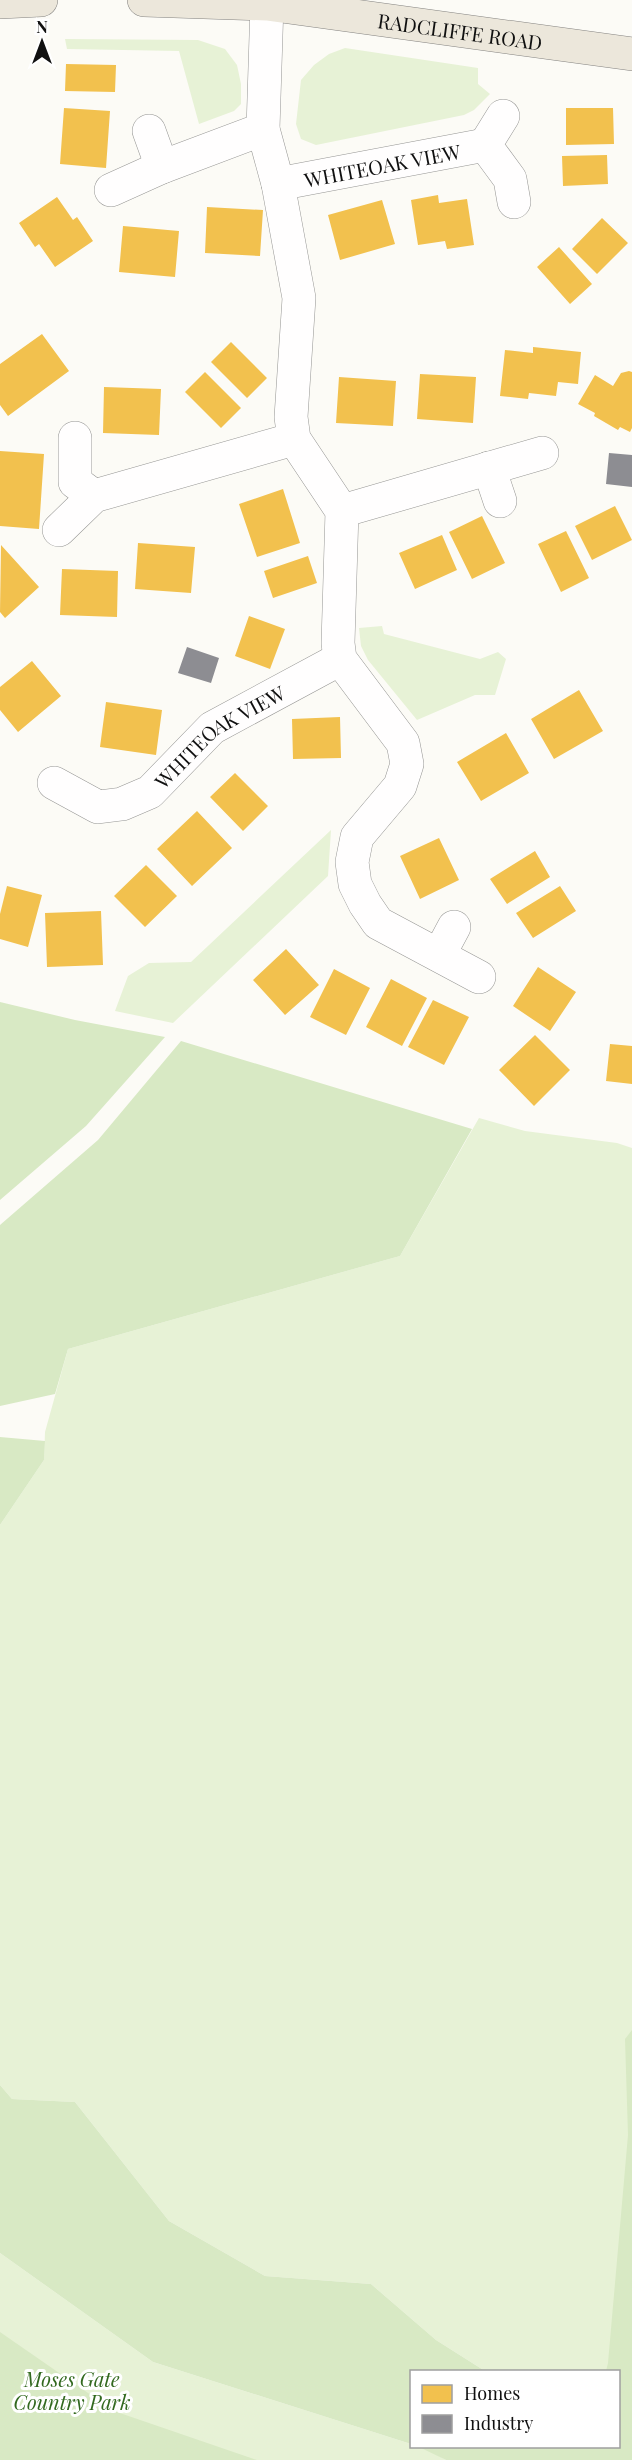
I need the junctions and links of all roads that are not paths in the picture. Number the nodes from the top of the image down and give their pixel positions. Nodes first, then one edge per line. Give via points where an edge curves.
1 (41, 0) edge
2 (144, 0) edge
3 (0, 2) edge
4 (267, 4) junction
5 (632, 54) edge
6 (503, 116) dead end
7 (263, 129) junction
8 (148, 131) dead end
9 (485, 145) junction
10 (162, 167) junction
11 (278, 184) junction
12 (111, 190) dead end
13 (514, 202) dead end
14 (75, 438) dead end
15 (294, 440) junction
16 (542, 453) dead end
17 (489, 468) junction
18 (94, 496) junction
19 (500, 501) dead end
20 (342, 511) junction
21 (59, 530) dead end
22 (340, 659) junction
23 (54, 783) dead end
24 (479, 977) dead end

1 - 3 main road
2 - 4 main road, RADCLIFFE ROAD
4 - 5 main road, RADCLIFFE ROAD
4 - 7 street, WHITEOAK VIEW
6 - 9 street, WHITEOAK VIEW
7 - 10 street
7 - 11 street, WHITEOAK VIEW
8 - 10 street
9 - 11 street, WHITEOAK VIEW
9 - 13 street, WHITEOAK VIEW via 510,179
10 - 12 street
11 - 15 street, WHITEOAK VIEW via 299,298 291,417
14 - 18 street via 75,482
15 - 18 street
15 - 20 street, WHITEOAK VIEW
16 - 17 street
17 - 19 street
17 - 20 street
18 - 21 street
20 - 22 street
22 - 23 street, WHITEOAK VIEW via 212,728 150,792 91,820
22 - 24 street via 403,743 407,764 400,786 357,837 352,862 355,884 378,923 446,941

